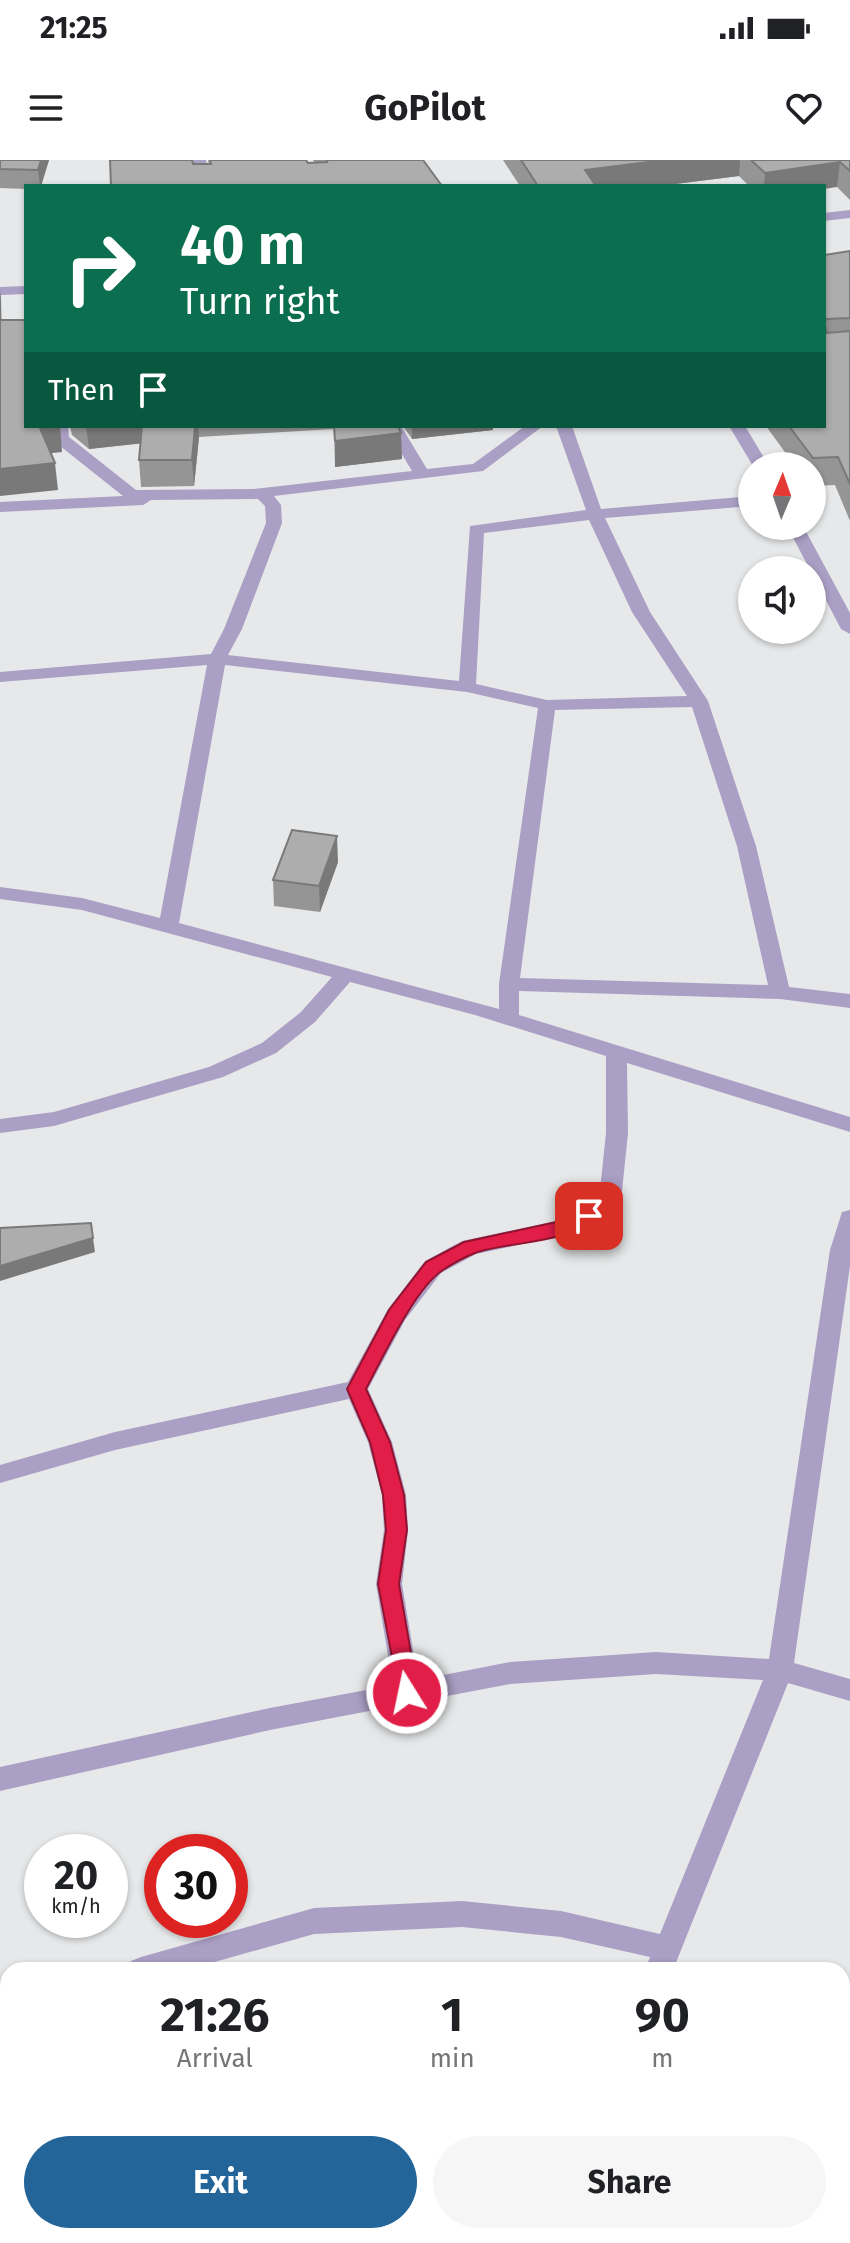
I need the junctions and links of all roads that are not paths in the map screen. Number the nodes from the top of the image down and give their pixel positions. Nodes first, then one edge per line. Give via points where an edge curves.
1 (199, 160) edge
2 (203, 184) edge
3 (850, 214) edge
4 (827, 218) edge
5 (24, 290) edge
6 (0, 291) edge
7 (60, 428) edge
8 (394, 428) edge
9 (532, 428) edge
10 (565, 428) edge
11 (738, 428) edge
12 (753, 452) edge
13 (423, 475) junction
14 (262, 494) junction
15 (738, 502) edge
16 (0, 507) edge
17 (595, 514) junction
18 (802, 540) edge
19 (850, 629) edge
20 (217, 659) junction
21 (0, 677) edge
22 (467, 687) junction
23 (699, 701) junction
24 (547, 705) junction
25 (0, 893) edge
26 (168, 927) junction
27 (344, 976) junction
28 (509, 984) junction
29 (780, 992) junction
30 (850, 1001) edge
31 (509, 1019) junction
32 (616, 1055) junction
33 (850, 1125) edge
34 (0, 1126) edge
35 (850, 1218) edge
36 (356, 1389) junction
37 (0, 1474) edge
38 (780, 1670) junction
39 (850, 1690) edge
40 (407, 1693) junction
41 (0, 1779) edge
42 (663, 1959) edge
43 (169, 1962) edge

1 - 2 street
3 - 4 street
5 - 6 street
7 - 14 street via 61,439 132,495
8 - 13 street
9 - 13 street via 477,468
10 - 17 street
11 - 12 street
13 - 14 street
14 - 16 street
14 - 20 street via 273,505 274,523
15 - 17 street
17 - 22 street via 476,529
17 - 23 street via 640,611
18 - 19 street
20 - 21 street
20 - 22 street
20 - 26 street
22 - 24 street
23 - 24 street
23 - 29 street via 735,808
24 - 28 street
25 - 26 street via 82,904
26 - 27 street
27 - 31 street
27 - 34 street via 308,1017 269,1048 216,1072 54,1119
28 - 29 street
28 - 31 street
29 - 30 street
31 - 32 street
32 - 33 street
32 - 36 street via 613,1176 602,1204 566,1227 470,1247 433,1267 396,1315
35 - 38 street
36 - 37 street via 115,1441
36 - 40 street via 380,1442 394,1495 389,1584
38 - 39 street
38 - 40 street via 656,1663 510,1673
38 - 42 street
40 - 41 street
42 - 43 street via 561,1924 462,1914 314,1921

